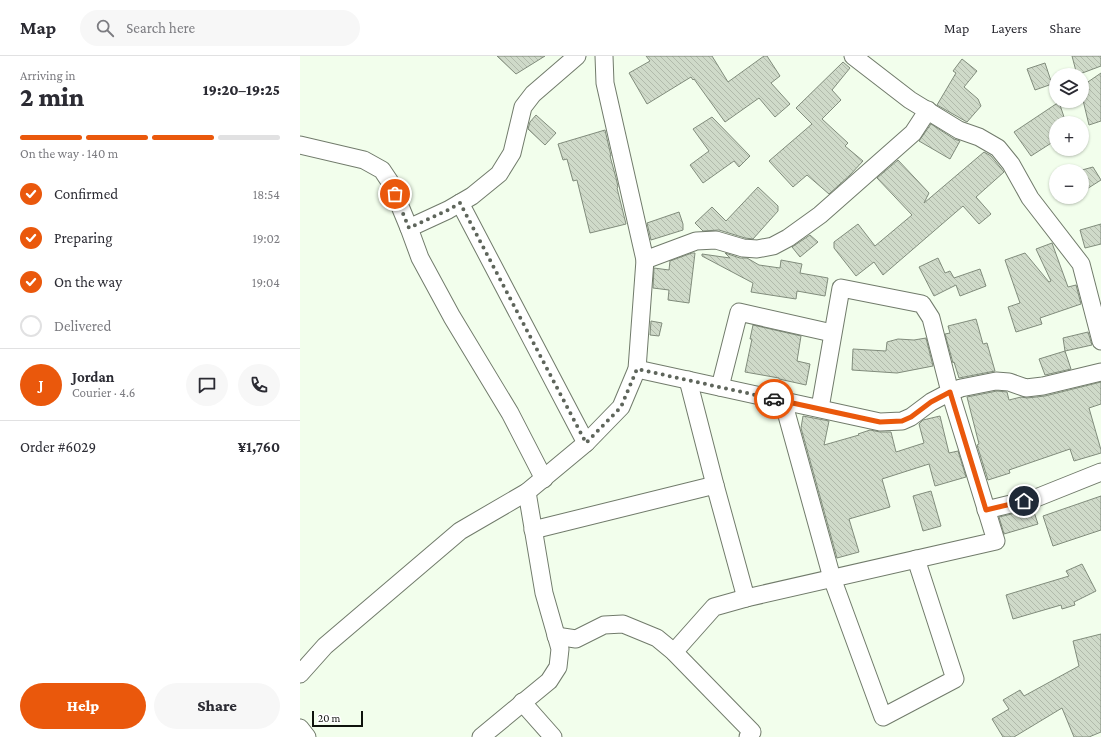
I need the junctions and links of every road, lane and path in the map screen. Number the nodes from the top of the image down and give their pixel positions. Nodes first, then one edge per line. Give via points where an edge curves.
1 (577, 56) edge
2 (604, 56) edge
3 (852, 56) edge
4 (928, 110) junction
5 (300, 145) edge
6 (460, 203) junction
7 (409, 228) junction
8 (645, 260) junction
9 (832, 333) junction
10 (1101, 340) edge
11 (637, 369) junction
12 (1101, 372) edge
13 (688, 380) junction
14 (720, 387) junction
15 (950, 392) junction
16 (783, 401) junction
17 (820, 408) junction
18 (586, 443) junction
19 (1101, 472) edge
20 (544, 479) junction
21 (715, 485) junction
22 (527, 492) junction
23 (986, 510) junction
24 (533, 530) junction
25 (916, 559) junction
26 (832, 578) junction
27 (746, 598) junction
28 (556, 636) junction
29 (674, 652) junction
30 (300, 674) edge
31 (522, 702) junction
32 (300, 728) edge
33 (307, 737) edge
34 (481, 737) edge
35 (553, 737) edge
36 (748, 737) edge

1 - 6 street via 533,94 523,107 512,153 499,174
2 - 8 street via 605,83
3 - 4 street via 910,100
4 - 8 street via 913,133 820,214 773,246 757,249 743,248 716,240 696,241
4 - 10 street via 959,130 979,137 998,148 1011,164 1030,198 1081,264
5 - 7 street via 364,160 382,170 390,182
6 - 7 street
6 - 18 street
7 - 20 street via 420,258 510,413
8 - 11 street
9 - 14 street via 739,312
9 - 15 street via 841,288 922,304 931,318
9 - 17 street
11 - 13 street
11 - 18 street via 621,407
12 - 15 street via 1043,386 1026,388 996,381
13 - 14 street
13 - 21 street
14 - 16 street
15 - 17 street via 902,421 880,422
15 - 23 street
16 - 17 street
16 - 26 street
18 - 20 street
19 - 23 street via 1036,498
20 - 22 street
21 - 24 street
21 - 27 street
22 - 24 street
22 - 30 street via 460,531 325,646
23 - 25 street via 996,540
24 - 28 street via 544,593
25 - 26 street
25 - 26 street via 955,679 883,717
26 - 27 street
27 - 29 street via 714,607
28 - 29 street via 576,639 604,625 623,624 657,638
28 - 31 street via 560,649 558,667 549,681
29 - 36 street via 752,732
31 - 34 street
31 - 35 street
32 - 33 street

